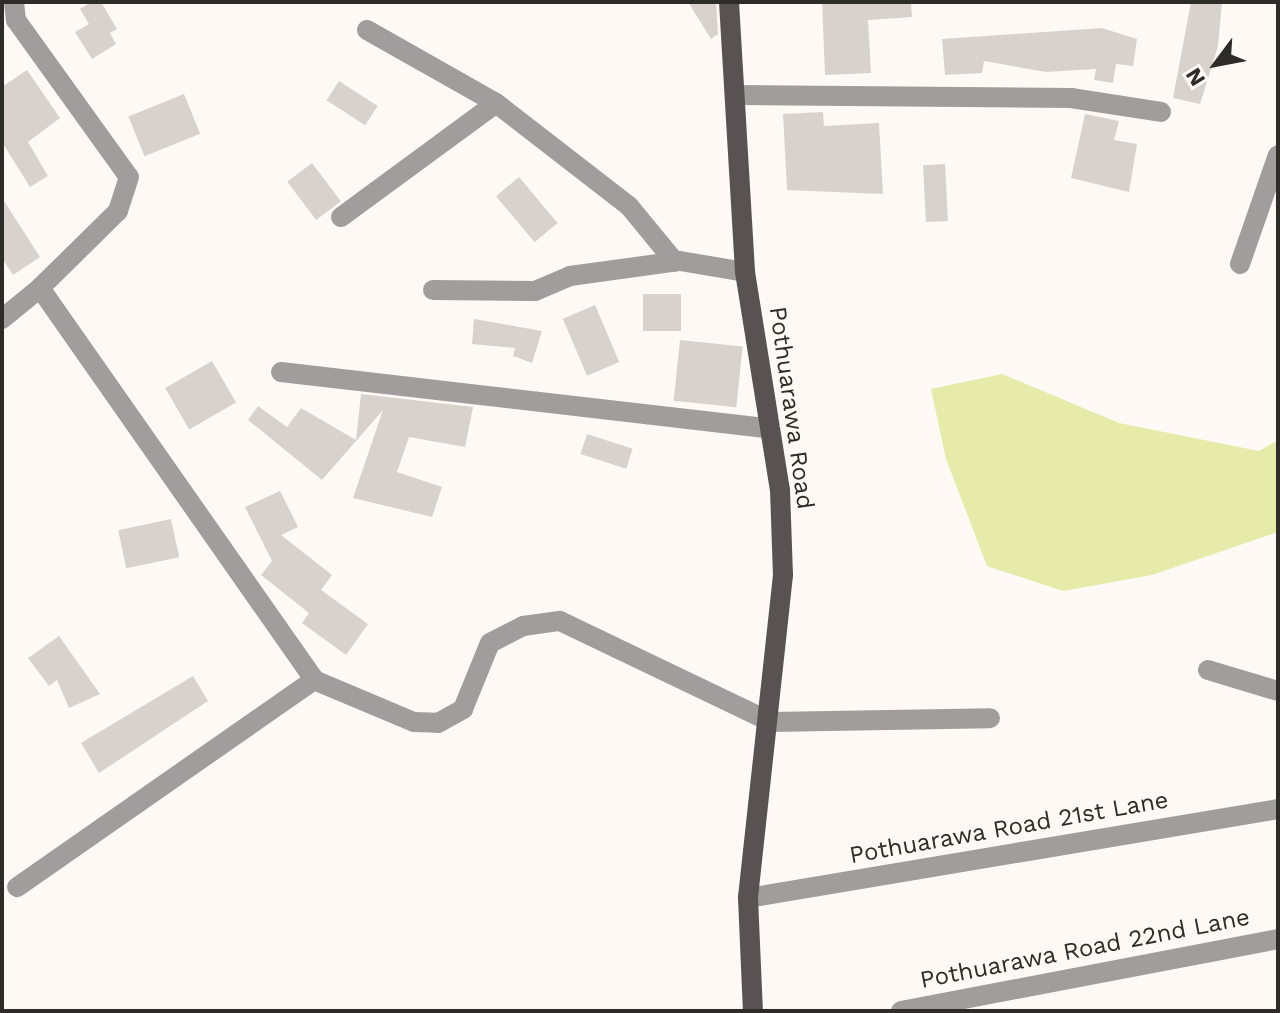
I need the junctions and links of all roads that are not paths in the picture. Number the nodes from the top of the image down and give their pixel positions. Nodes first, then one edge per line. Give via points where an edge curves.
1 (14, 2) edge
2 (729, 2) edge
3 (367, 30) dead end
4 (736, 95) junction
5 (496, 103) junction
6 (1161, 112) dead end
7 (1278, 155) edge
8 (341, 217) dead end
9 (675, 262) junction
10 (1240, 264) dead end
11 (745, 272) junction
12 (40, 288) junction
13 (433, 290) dead end
14 (2, 319) edge
15 (281, 372) dead end
16 (767, 428) junction
17 (1208, 670) dead end
18 (314, 680) junction
19 (1278, 691) edge
20 (990, 718) dead end
21 (771, 722) junction
22 (1278, 809) edge
23 (17, 887) dead end
24 (748, 898) junction
25 (1278, 939) edge
26 (753, 1011) edge
27 (901, 1011) edge

1 - 12 street via 16,20 129,177 118,211
2 - 4 main road, Pothuarawa Road
3 - 5 street
4 - 6 street via 1071,98
4 - 11 main road, Pothuarawa Road
5 - 8 street
5 - 9 street via 629,206
7 - 10 street
9 - 11 street
9 - 13 street via 570,276 535,291
11 - 16 main road, Pothuarawa Road
12 - 14 street
12 - 18 street
15 - 16 street
16 - 21 main road, Pothuarawa Road via 780,490 783,575
17 - 19 street
18 - 21 street via 414,722 438,723 463,709 490,643 523,626 560,621
18 - 23 street
20 - 21 street
21 - 24 main road, Pothuarawa Road
22 - 24 street, Pothuarawa Road 21st Lane
24 - 26 main road, Pothuarawa Road
25 - 27 street, Pothuarawa Road 22nd Lane

